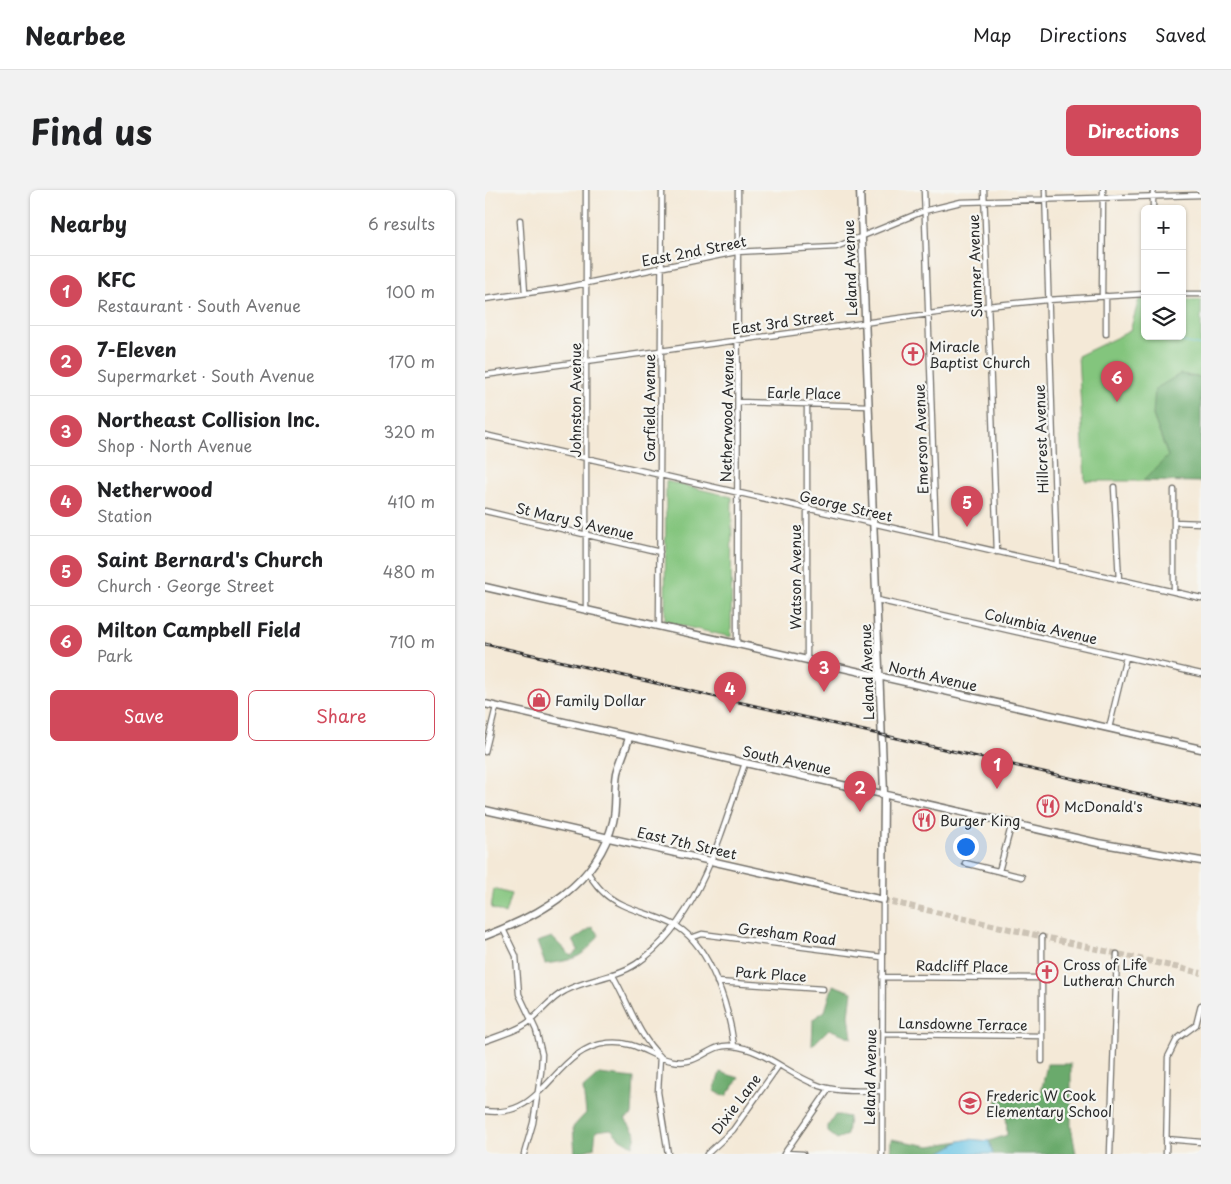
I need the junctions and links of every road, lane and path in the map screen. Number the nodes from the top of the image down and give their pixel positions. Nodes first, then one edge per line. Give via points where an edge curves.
1 (586, 190) edge
2 (662, 190) edge
3 (738, 190) edge
4 (860, 190) edge
5 (924, 190) edge
6 (984, 190) edge
7 (1045, 190) edge
8 (1103, 190) edge
9 (1153, 190) edge
10 (1201, 195) edge
11 (1153, 196) junction
12 (1103, 198) junction
13 (1045, 199) junction
14 (984, 200) junction
15 (1153, 205) edge
16 (924, 211) junction
17 (520, 220) dead end
18 (862, 238) junction
19 (739, 252) junction
20 (662, 268) junction
21 (586, 283) junction
22 (525, 293) junction
23 (1141, 294) edge
24 (1186, 294) edge
25 (1201, 294) edge
26 (1104, 296) junction
27 (485, 299) edge
28 (1047, 300) junction
29 (987, 306) junction
30 (927, 315) junction
31 (865, 322) junction
32 (1106, 334) dead end
33 (739, 339) junction
34 (660, 350) junction
35 (586, 361) junction
36 (485, 375) edge
37 (739, 402) junction
38 (807, 404) junction
39 (868, 406) junction
40 (485, 435) edge
41 (586, 458) junction
42 (661, 475) junction
43 (1114, 487) dead end
44 (1175, 490) dead end
45 (737, 492) junction
46 (807, 508) junction
47 (485, 511) edge
48 (1174, 522) junction
49 (1201, 523) edge
50 (874, 524) junction
51 (586, 534) junction
52 (936, 538) junction
53 (660, 552) junction
54 (997, 552) junction
55 (1057, 566) junction
56 (1119, 580) junction
57 (485, 586) edge
58 (1174, 592) junction
59 (1201, 598) edge
60 (877, 600) junction
61 (586, 609) junction
62 (659, 625) junction
63 (737, 643) junction
64 (1126, 658) junction
65 (807, 659) junction
66 (1201, 674) edge
67 (880, 677) junction
68 (485, 704) edge
69 (496, 707) junction
70 (1109, 728) junction
71 (629, 737) junction
72 (1201, 749) edge
73 (485, 752) edge
74 (745, 763) junction
75 (884, 793) junction
76 (485, 810) edge
77 (1012, 823) junction
78 (608, 837) junction
79 (1201, 861) edge
80 (710, 862) junction
81 (965, 864) dead end
82 (999, 871) junction
83 (587, 873) junction
84 (1022, 877) dead end
85 (883, 900) junction
86 (677, 926) junction
87 (503, 929) junction
88 (485, 936) edge
89 (1042, 937) dead end
90 (691, 938) junction
91 (1117, 954) dead end
92 (882, 957) junction
93 (612, 974) junction
94 (882, 976) junction
95 (1042, 978) junction
96 (717, 982) junction
97 (823, 989) dead end
98 (1201, 1005) edge
99 (531, 1020) junction
100 (1196, 1024) junction
101 (1201, 1028) edge
102 (883, 1034) junction
103 (1042, 1036) junction
104 (485, 1041) edge
105 (734, 1046) junction
106 (660, 1056) junction
107 (1042, 1061) dead end
108 (779, 1065) junction
109 (829, 1089) junction
110 (883, 1091) junction
111 (538, 1096) junction
112 (485, 1111) edge
113 (1166, 1139) junction
114 (1201, 1142) edge
115 (785, 1153) edge
116 (524, 1154) edge
117 (667, 1154) edge
118 (707, 1154) edge
119 (803, 1154) edge
120 (882, 1154) edge
121 (1110, 1154) edge
122 (1165, 1154) edge

1 - 21 street, Johnston Avenue
2 - 20 street, Garfield Avenue
3 - 19 street, Netherwood Avenue
4 - 18 street, Leland Avenue
5 - 16 street, Emerson Avenue
6 - 14 street, Sumner Avenue
7 - 13 street, Hillcrest Avenue
8 - 12 street
9 - 11 street
10 - 11 street, East 2nd Street
11 - 12 street, East 2nd Street
11 - 15 street
12 - 13 street, East 2nd Street
12 - 26 street
13 - 14 street, East 2nd Street
13 - 28 street, Hillcrest Avenue
14 - 16 street, East 2nd Street
14 - 29 street, Sumner Avenue
16 - 18 street, East 2nd Street
16 - 30 street, Emerson Avenue
17 - 22 street
18 - 19 street, East 2nd Street via 829,249
18 - 31 street, Leland Avenue
19 - 20 street, East 2nd Street
19 - 33 street, Netherwood Avenue
20 - 21 street, East 2nd Street
20 - 34 street, Garfield Avenue
21 - 22 street, East 2nd Street
21 - 35 street, Johnston Avenue
22 - 27 street, East 2nd Street
23 - 26 street, East 3rd Street
24 - 25 street
26 - 28 street, East 3rd Street
26 - 32 street
28 - 29 street, East 3rd Street
28 - 55 street, Hillcrest Avenue
29 - 30 street, East 3rd Street
29 - 54 street, Sumner Avenue
30 - 31 street, East 3rd Street
30 - 52 street, Emerson Avenue
31 - 33 street, East 3rd Street
31 - 39 street, Leland Avenue
33 - 34 street, East 3rd Street
33 - 37 street, Netherwood Avenue
34 - 35 street, East 3rd Street
34 - 42 street, Garfield Avenue
35 - 36 street, East 3rd Street
35 - 41 street, Johnston Avenue
37 - 38 street, Earle Place
37 - 45 street, Netherwood Avenue
38 - 39 street, Earle Place
38 - 46 street, Watson Avenue
39 - 50 street, Leland Avenue
40 - 41 street, George Street
41 - 42 street, George Street
41 - 51 street, Johnston Avenue
42 - 45 street, George Street
42 - 53 street, Garfield Avenue
43 - 56 street
44 - 48 street
45 - 46 street, George Street
45 - 63 street, Netherwood Avenue
46 - 50 street, George Street
46 - 65 street, Watson Avenue
47 - 51 street, St Mary S Avenue
48 - 49 street
48 - 58 street
50 - 52 street, George Street
50 - 60 street, Leland Avenue
51 - 53 street, St Mary S Avenue
51 - 61 street, Johnston Avenue
52 - 54 street, George Street
53 - 62 street, Garfield Avenue
54 - 55 street, George Street
55 - 56 street, George Street
56 - 58 street, George Street
57 - 61 street, North Avenue
58 - 59 street, George Street
60 - 64 street, Columbia Avenue
60 - 67 street, Leland Avenue
61 - 62 street, North Avenue
62 - 63 street, North Avenue
63 - 65 street, North Avenue
64 - 66 street, Columbia Avenue
64 - 70 street
65 - 67 street, North Avenue
67 - 70 street, North Avenue
67 - 75 street, Leland Avenue
68 - 69 street, South Avenue
69 - 71 street, South Avenue
69 - 73 street
70 - 72 street, North Avenue
71 - 74 street, South Avenue
71 - 78 street via 617,773 616,809
74 - 75 street, South Avenue
74 - 80 street
75 - 77 street, South Avenue
75 - 85 street, Leland Avenue
76 - 78 street, East 7th Street
77 - 79 street, South Avenue via 1098,843
77 - 82 street
78 - 80 street, East 7th Street
78 - 83 street
80 - 85 street, East 7th Street
80 - 86 street
81 - 82 street
82 - 84 street
83 - 86 street via 613,900
83 - 87 street via 555,903
85 - 92 street, Leland Avenue
86 - 90 street
86 - 93 street via 637,964
87 - 88 street
87 - 99 street via 516,956 519,994
89 - 95 street
90 - 92 street, Gresham Road via 702,934
90 - 96 street
91 - 121 street
92 - 94 street, Leland Avenue
93 - 99 street via 562,992
93 - 106 street via 646,1043
94 - 95 street, Radcliff Place
94 - 102 street, Leland Avenue
95 - 103 street
96 - 97 street, Park Place
96 - 105 street
98 - 100 street
99 - 104 street
99 - 111 street via 541,1054
100 - 101 street
100 - 113 street via 1177,1039 1169,1057
102 - 103 street, Lansdowne Terrace
102 - 110 street, Leland Avenue
103 - 107 street
105 - 106 street via 711,1049 691,1062
105 - 108 street
106 - 111 street via 628,1044 606,1043 591,1047 566,1062
106 - 117 street via 658,1092
108 - 109 street
108 - 118 street, Dixie Lane via 733,1130
109 - 110 street
109 - 115 street
110 - 120 street, Leland Avenue
111 - 112 street via 522,1106
111 - 116 street
113 - 114 street
113 - 122 street
115 - 119 street

